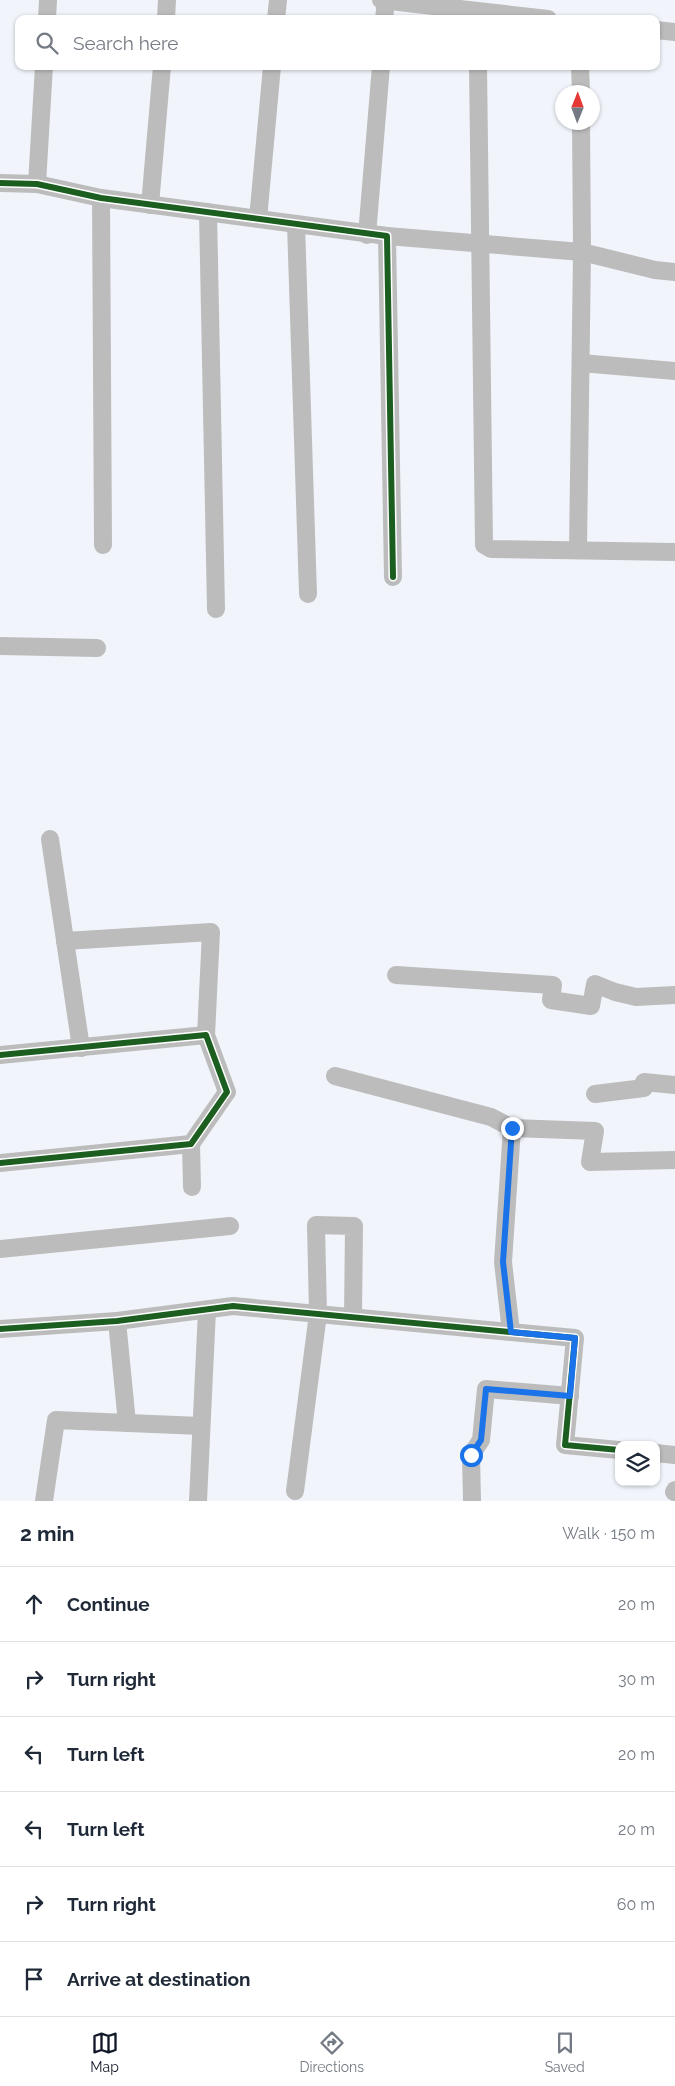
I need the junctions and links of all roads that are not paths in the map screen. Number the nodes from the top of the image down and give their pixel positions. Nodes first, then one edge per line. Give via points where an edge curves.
1 (48, 0) edge
2 (167, 0) edge
3 (278, 0) edge
4 (381, 0) edge
5 (386, 1) edge
6 (47, 15) edge
7 (166, 15) edge
8 (276, 15) edge
9 (384, 15) edge
10 (477, 15) edge
11 (660, 30) edge
12 (675, 32) edge
13 (44, 70) edge
14 (162, 70) edge
15 (272, 70) edge
16 (380, 70) edge
17 (478, 70) edge
18 (580, 70) edge
19 (580, 85) edge
20 (581, 130) edge
21 (0, 183) edge
22 (37, 184) junction
23 (101, 198) junction
24 (150, 205) junction
25 (208, 212) junction
26 (258, 219) junction
27 (296, 224) junction
28 (367, 235) junction
29 (387, 236) junction
30 (480, 244) junction
31 (582, 252) junction
32 (675, 272) edge
33 (581, 363) junction
34 (675, 371) edge
35 (103, 545) dead end
36 (578, 550) junction
37 (675, 552) edge
38 (393, 577) dead end
39 (308, 594) dead end
40 (216, 609) dead end
41 (0, 646) edge
42 (97, 648) dead end
43 (50, 838) dead end
44 (65, 940) junction
45 (396, 975) dead end
46 (675, 995) edge
47 (206, 1036) junction
48 (81, 1048) junction
49 (0, 1056) edge
50 (335, 1076) dead end
51 (675, 1085) edge
52 (595, 1094) dead end
53 (512, 1128) junction
54 (191, 1144) junction
55 (675, 1160) edge
56 (0, 1163) edge
57 (192, 1187) dead end
58 (230, 1226) dead end
59 (0, 1249) edge
60 (207, 1310) junction
61 (318, 1314) junction
62 (353, 1317) junction
63 (117, 1321) junction
64 (0, 1329) edge
65 (511, 1332) junction
66 (570, 1396) junction
67 (127, 1423) junction
68 (201, 1426) junction
69 (615, 1450) edge
70 (660, 1453) edge
71 (675, 1455) edge
72 (295, 1492) dead end
73 (44, 1501) edge
74 (198, 1501) edge
75 (472, 1501) edge

1 - 6 street
2 - 7 street
3 - 8 street
4 - 5 street
5 - 9 street
5 - 10 street
11 - 12 street
13 - 22 street
14 - 24 street
15 - 26 street
16 - 28 street
17 - 30 street
18 - 19 street
20 - 31 street
21 - 22 street
22 - 23 street
23 - 24 street
23 - 35 street
24 - 25 street
25 - 26 street
25 - 40 street
26 - 27 street
27 - 28 street
27 - 39 street
28 - 29 street
29 - 30 street
29 - 38 street
30 - 31 street
30 - 36 street via 484,545 490,549
31 - 32 street
31 - 33 street
33 - 34 street
33 - 36 street
36 - 37 street
41 - 42 street
43 - 44 street
44 - 47 street via 211,932
44 - 48 street
45 - 46 street via 553,985 552,1000 591,1006 595,984 636,997
47 - 48 street
47 - 54 street via 227,1092
48 - 49 street
50 - 53 street via 491,1117
51 - 52 street via 644,1082 644,1088
53 - 55 street via 595,1131 590,1162
53 - 65 street via 503,1262
54 - 56 street
54 - 57 street
58 - 59 street
60 - 61 street via 233,1306
60 - 63 street
60 - 68 street
61 - 62 street
61 - 62 street via 316,1225 354,1226
61 - 72 street
62 - 65 street
63 - 64 street
63 - 67 street
65 - 66 street via 575,1338
66 - 69 street via 565,1445
66 - 75 street via 486,1389 481,1440 471,1455
67 - 68 street
67 - 73 street via 56,1420
68 - 74 street
70 - 71 street

